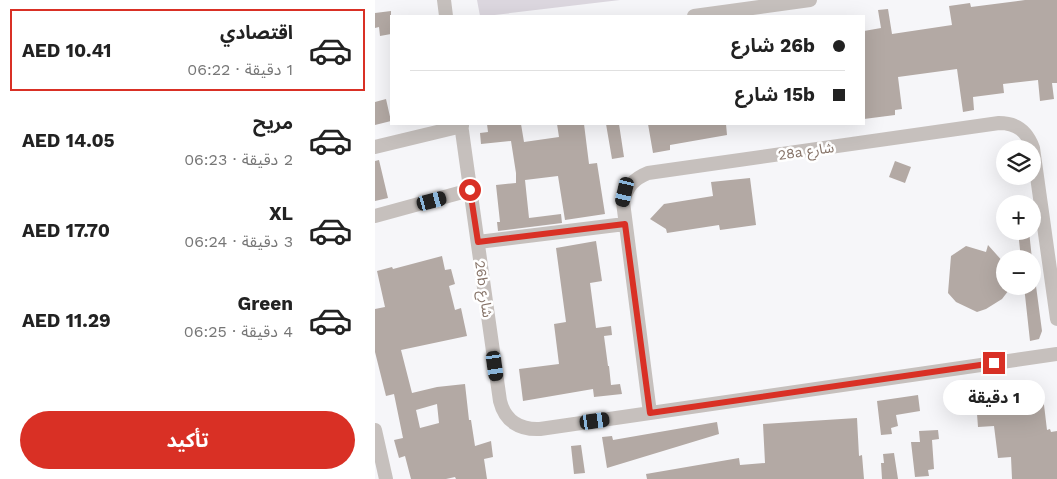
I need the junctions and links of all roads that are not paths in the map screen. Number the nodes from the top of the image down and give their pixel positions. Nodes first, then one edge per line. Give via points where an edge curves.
1 (444, 0) edge
2 (805, 0) edge
3 (446, 15) edge
4 (700, 15) edge
5 (461, 125) edge
6 (375, 148) edge
7 (470, 190) junction
8 (375, 216) edge
9 (625, 224) junction
10 (478, 242) junction
11 (1057, 319) edge
12 (1057, 354) edge
13 (650, 413) junction
14 (375, 430) edge
15 (386, 479) edge

1 - 3 street
2 - 4 street
5 - 6 street
5 - 7 street, 26b شارع
7 - 8 street
7 - 10 street, 26b شارع
9 - 10 street
9 - 11 street, 28a شارع via 625,192 639,177 648,173 1009,123 1025,132 1033,148
9 - 13 street, 28a شارع
10 - 13 street, 26b شارع via 502,410 513,424 522,428 540,428
12 - 13 street, 26b شارع
14 - 15 street

